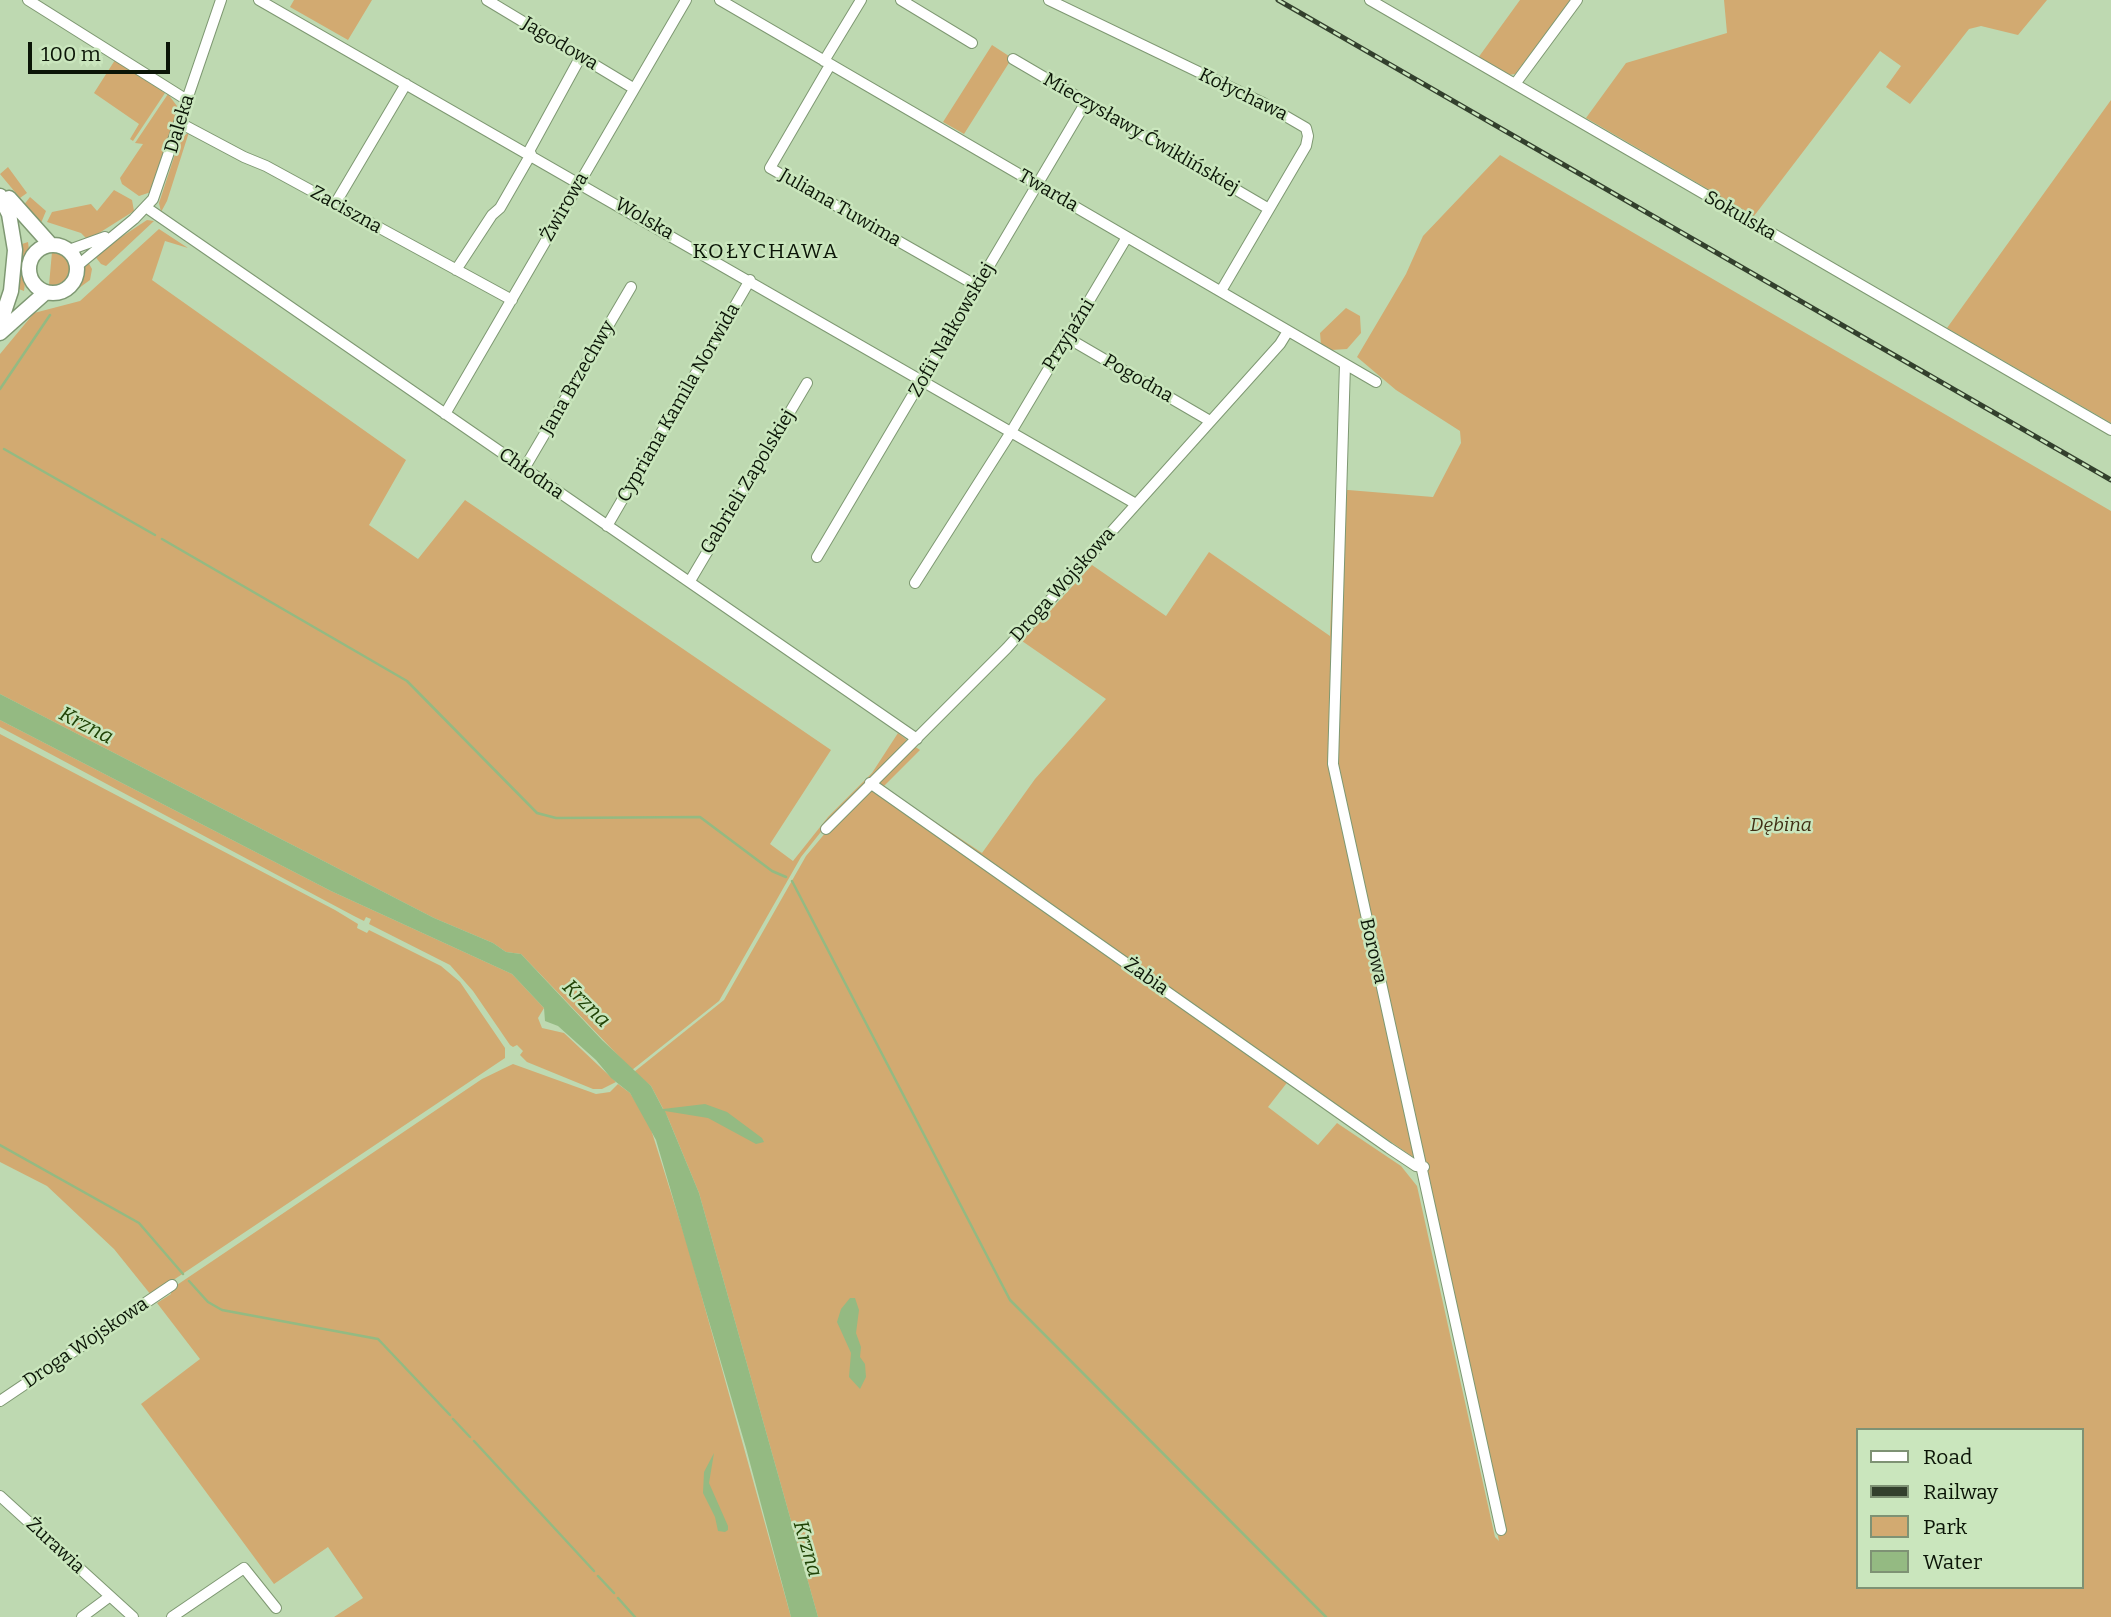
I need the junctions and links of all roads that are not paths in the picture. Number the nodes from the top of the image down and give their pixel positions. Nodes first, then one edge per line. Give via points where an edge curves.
1 (28, 0) edge
2 (221, 0) edge
3 (260, 0) edge
4 (486, 0) edge
5 (686, 0) edge
6 (720, 0) edge
7 (860, 0) edge
8 (901, 0) edge
9 (1049, 0) edge
10 (1370, 0) edge
11 (1577, 0) edge
12 (971, 43) dead end
13 (581, 57) junction
14 (1013, 59) dead end
15 (827, 63) junction
16 (406, 84) junction
17 (1516, 84) junction
18 (633, 88) junction
19 (187, 100) junction
20 (1086, 102) junction
21 (180, 123) junction
22 (530, 154) junction
23 (580, 182) junction
24 (1038, 185) junction
25 (0, 186) edge
26 (0, 196) edge
27 (335, 204) junction
28 (146, 208) junction
29 (1269, 209) junction
30 (17, 210) junction
31 (115, 233) junction
32 (1127, 237) junction
33 (50, 244) junction
34 (69, 250) junction
35 (33, 254) junction
36 (77, 266) junction
37 (456, 270) junction
38 (31, 280) junction
39 (750, 280) junction
40 (976, 286) junction
41 (631, 287) dead end
42 (1221, 291) junction
43 (46, 292) junction
44 (512, 300) junction
45 (2, 328) edge
46 (1288, 331) junction
47 (1066, 337) junction
48 (1345, 364) junction
49 (923, 380) junction
50 (1376, 382) dead end
51 (807, 383) dead end
52 (445, 414) junction
53 (1210, 421) junction
54 (2111, 430) edge
55 (1011, 432) junction
56 (524, 469) junction
57 (1136, 504) junction
58 (607, 526) junction
59 (817, 557) dead end
60 (690, 581) junction
61 (915, 583) dead end
62 (917, 738) junction
63 (870, 783) junction
64 (826, 829) dead end
65 (1424, 1167) junction
66 (172, 1285) dead end
67 (0, 1401) edge
68 (0, 1496) edge
69 (1501, 1530) dead end
70 (109, 1597) junction
71 (276, 1608) dead end
72 (82, 1617) edge
73 (133, 1617) edge
74 (172, 1617) edge

1 - 19 street
2 - 19 street, Daleka
3 - 16 street, Wolska
4 - 13 street, Jagodowa
5 - 18 street, Żwirowa
6 - 15 street, Twarda
7 - 15 street
8 - 12 street
9 - 29 street, Kołychawa via 1302,124 1307,142
10 - 17 street, Sokulska
11 - 17 street
13 - 18 street, Jagodowa
13 - 22 street
14 - 20 street, Mieczysławy Ćwiklińskiej
15 - 24 street, Twarda
15 - 40 street, Juliana Tuwima via 770,168
16 - 22 street, Wolska
16 - 27 street
17 - 54 street, Sokulska
18 - 23 street, Żwirowa
19 - 21 street, Daleka
20 - 24 street, Zofii Nałkowskiej
20 - 29 street, Mieczysławy Ćwiklińskiej
21 - 27 street, Zaciszna
21 - 28 street, Daleka via 159,188
22 - 23 street, Wolska
22 - 37 street via 500,208
23 - 39 street, Wolska
23 - 44 street, Żwirowa
24 - 32 street, Twarda
24 - 40 street, Zofii Nałkowskiej
25 - 30 street
26 - 45 street via 9,214 15,250
27 - 37 street, Zaciszna
28 - 31 street, Daleka
28 - 52 street, Chłodna
29 - 42 street, Kołychawa
30 - 33 street
30 - 35 street
31 - 34 street, Daleka
31 - 36 street, Daleka
32 - 42 street, Twarda
32 - 47 street, Przyjaźni
33 - 34 street
33 - 35 street
34 - 36 street
35 - 38 street via 28,267
36 - 43 street via 69,287
37 - 44 street, Zaciszna
38 - 43 street
38 - 45 street
39 - 49 street, Wolska
39 - 58 street, Cypriana Kamila Norwida
40 - 49 street, Zofii Nałkowskiej
41 - 56 street, Jana Brzechwy
42 - 46 street, Twarda
43 - 45 street
44 - 52 street, Żwirowa
46 - 48 street, Twarda
46 - 53 street, Droga Wojskowa
47 - 53 street, Pogodna
47 - 55 street, Przyjaźni
48 - 50 street, Twarda
48 - 65 street, Borowa via 1333,764
49 - 55 street, Wolska
49 - 59 street, Zofii Nałkowskiej
51 - 60 street, Gabrieli Zapolskiej
52 - 56 street, Chłodna
53 - 57 street, Droga Wojskowa
55 - 57 street, Wolska
55 - 61 street, Przyjaźni
56 - 58 street, Chłodna
57 - 62 street, Droga Wojskowa via 1007,648
58 - 60 street, Chłodna
60 - 62 street, Chłodna
62 - 63 street, Droga Wojskowa
63 - 64 street, Droga Wojskowa
63 - 65 street, Żabia via 1389,1148
65 - 69 street, Borowa
66 - 67 street, Droga Wojskowa
68 - 70 street, Żurawia
70 - 72 street
70 - 73 street, Żurawia
71 - 74 street via 244,1567

